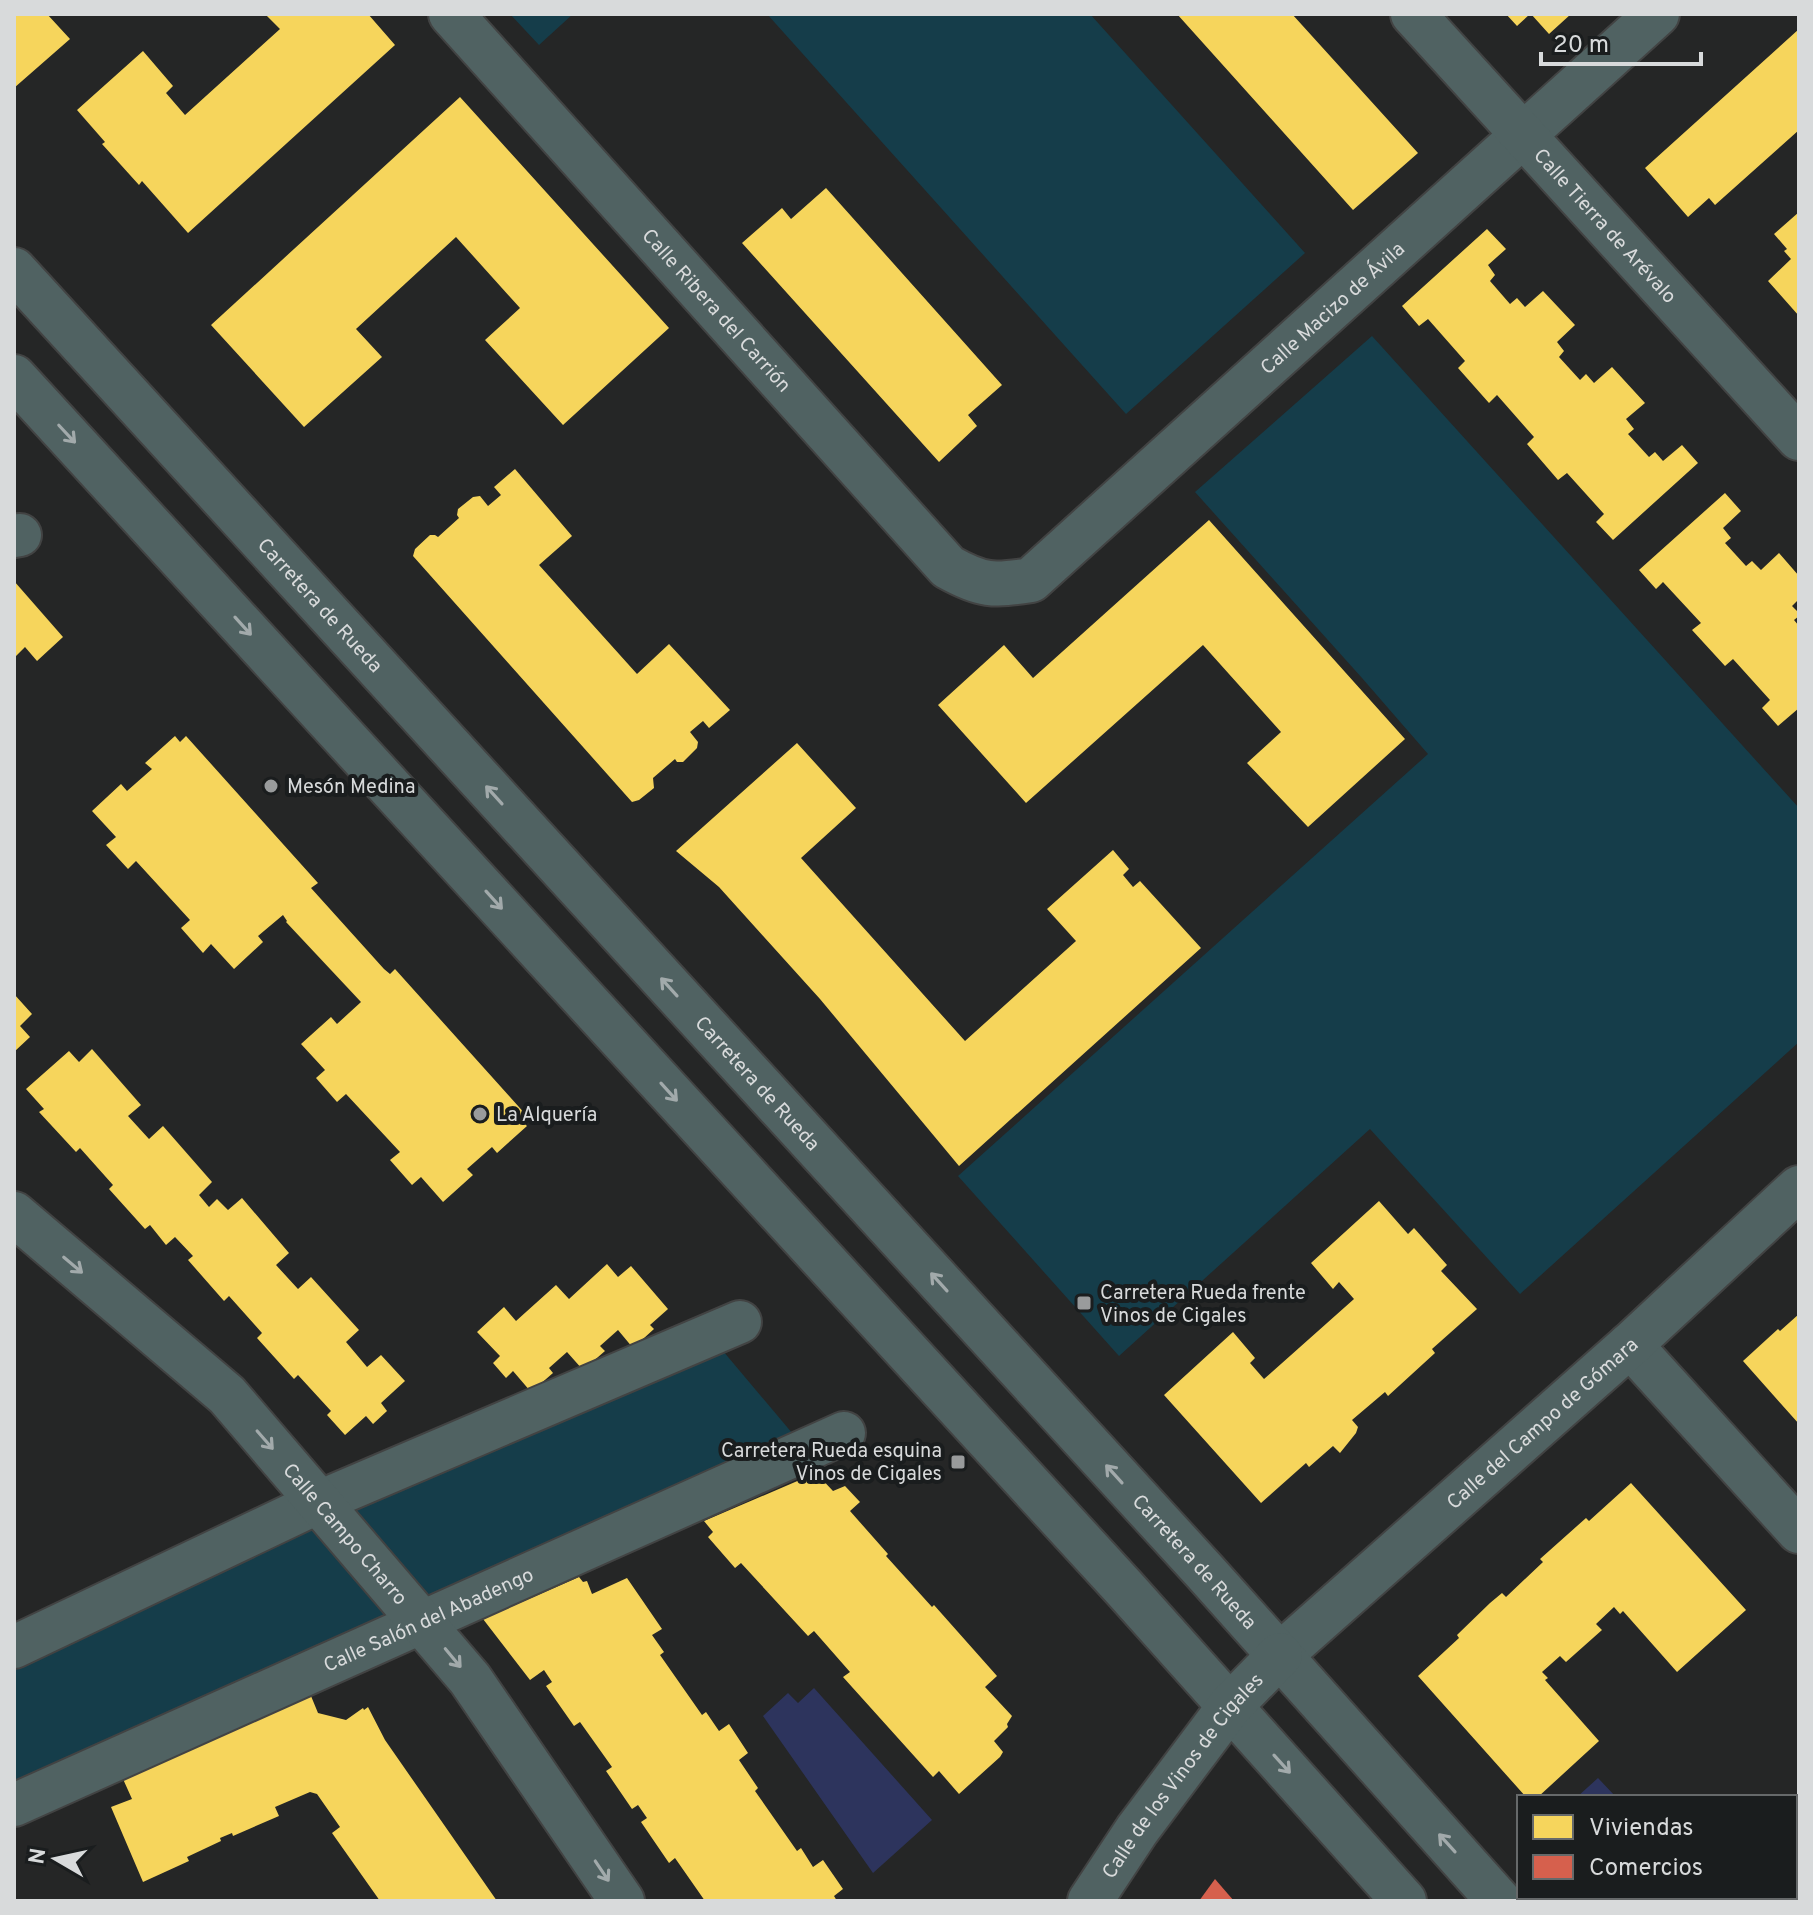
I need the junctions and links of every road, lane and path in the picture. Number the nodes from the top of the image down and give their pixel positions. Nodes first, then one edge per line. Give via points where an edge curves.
1 (451, 14) edge
2 (1413, 14) edge
3 (1657, 14) edge
4 (1522, 136) junction
5 (14, 270) edge
6 (14, 377) edge
7 (1799, 438) edge
8 (998, 585) joint
9 (1799, 1188) edge
10 (14, 1214) edge
11 (740, 1322) dead end
12 (1630, 1345) junction
13 (844, 1433) dead end
14 (319, 1502) junction
15 (1799, 1531) edge
16 (422, 1622) junction
17 (14, 1647) edge
18 (1280, 1655) junction
19 (1230, 1706) junction
20 (14, 1805) edge
21 (622, 1901) edge
22 (1090, 1901) edge
23 (1404, 1901) edge
24 (1499, 1901) edge

1 - 8 street, Calle Ribera del Carrión via 948,567 970,580
2 - 4 street, Calle Tierra de Arévalo
3 - 4 street, Calle Macizo de Ávila
4 - 7 street, Calle Tierra de Arévalo
4 - 8 street, Calle Macizo de Ávila via 1031,580
18 -> 5 street, Carretera de Rueda
6 -> 19 street
9 - 12 street, Calle del Campo de Gómara
10 -> 14 street, Calle Campo Charro via 227,1395
11 - 14 street
12 - 15 street
12 - 18 street, Calle del Campo de Gómara
13 - 16 street, Calle Salón del Abadengo
14 - 16 street, Calle Campo Charro
14 - 17 street
16 - 20 street, Calle Salón del Abadengo
16 -> 21 street, Calle Campo Charro via 470,1679
18 - 19 street, Calle de los Vinos de Cigales
24 -> 18 street, Carretera de Rueda
19 - 22 street, Calle de los Vinos de Cigales
19 -> 23 street

